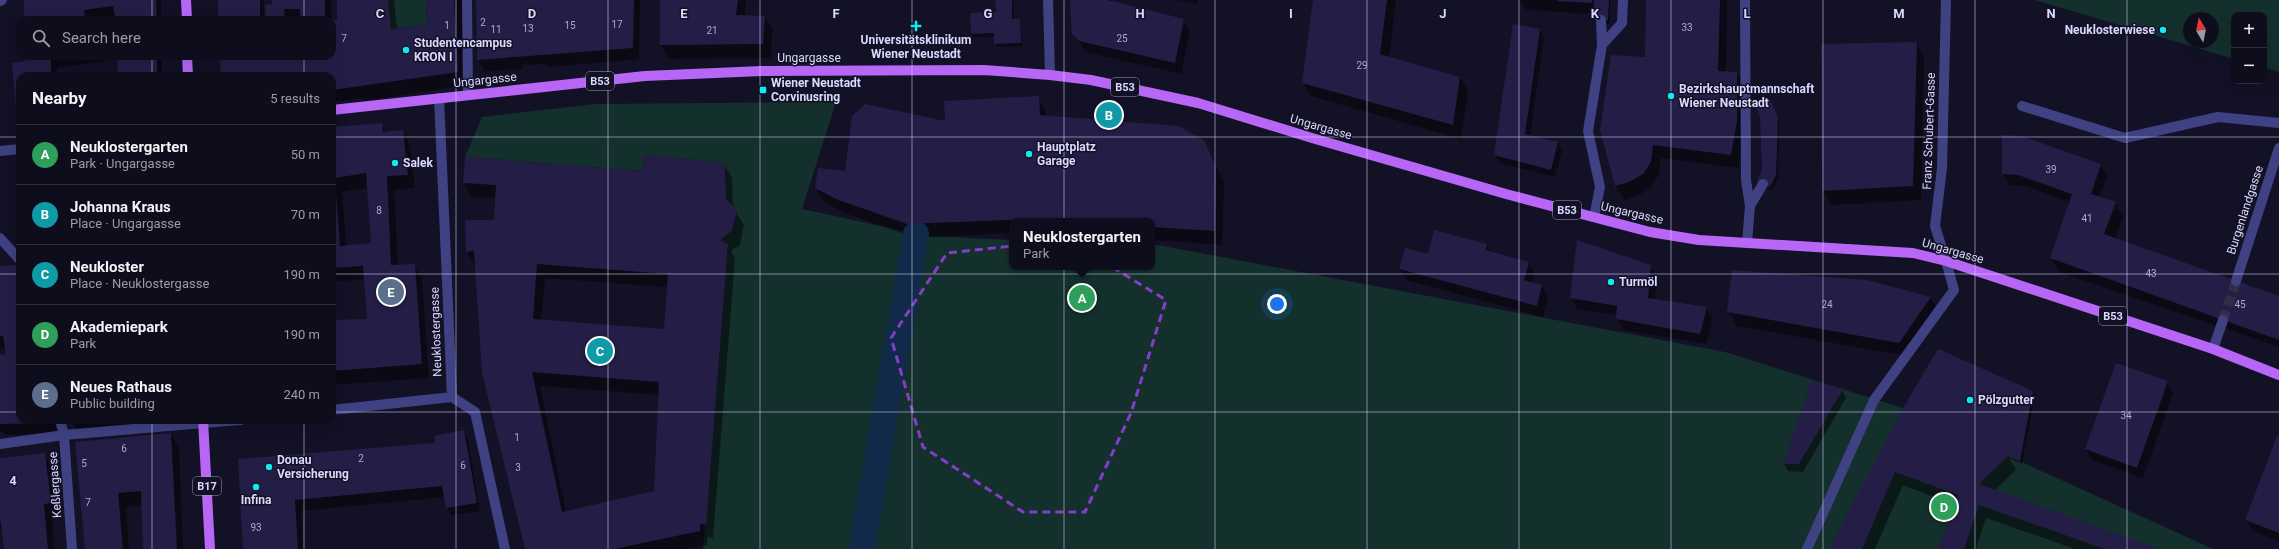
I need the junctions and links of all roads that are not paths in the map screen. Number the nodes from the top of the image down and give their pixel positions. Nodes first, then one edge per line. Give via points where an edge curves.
1 (186, 0) edge
2 (468, 0) edge
3 (1048, 0) edge
4 (1624, 0) edge
5 (1745, 0) edge
6 (1946, 0) edge
7 (187, 16) edge
8 (1601, 20) dead end
9 (1602, 45) junction
10 (187, 60) edge
11 (188, 72) edge
12 (1050, 75) junction
13 (468, 95) junction
14 (439, 98) junction
15 (2022, 106) dead end
16 (336, 110) edge
17 (2279, 124) edge
18 (2279, 148) edge
19 (16, 149) edge
20 (0, 151) edge
21 (1763, 184) dead end
22 (1750, 206) junction
23 (1594, 217) junction
24 (0, 238) edge
25 (1747, 244) junction
26 (16, 256) edge
27 (1946, 261) junction
28 (2236, 280) tunnel mouth
29 (2223, 320) tunnel mouth
30 (2213, 349) junction
31 (2279, 375) edge
32 (452, 397) junction
33 (336, 410) edge
34 (61, 424) edge
35 (182, 424) edge
36 (203, 424) edge
37 (64, 435) junction
38 (0, 444) edge
39 (72, 549) edge
40 (210, 549) edge
41 (505, 549) edge
42 (1807, 549) edge

1 - 7 main road
2 - 13 street
3 - 12 street
4 - 9 street via 1622,23
5 - 22 street via 1746,180
6 - 27 street, Franz Schubert-Gasse via 1942,168 1935,226
8 - 9 street
9 - 23 street via 1588,131 1600,187
10 - 11 main road
12 - 13 main road, Ungargasse / B53 via 984,70 762,71 645,76
12 - 23 main road, Ungargasse / B53 via 1091,80 1198,104 1337,146
13 - 14 main road, Ungargasse / B53
14 - 16 main road, Ungargasse / B53
14 - 32 street, Neuklostergasse
15 - 17 street via 2125,138 2218,117
18 - 28 street, Burgenlandgasse
19 - 20 street
21 - 22 street
22 - 25 street
23 - 25 main road, Ungargasse / B53 via 1650,232
24 - 26 street
25 - 27 main road, Ungargasse / B53 via 1913,253
27 - 30 main road, Ungargasse / B53
27 - 42 street, Franz Schubert-Gasse via 1954,290 1874,400
29 - 30 street
30 - 31 main road, Ungargasse / B53
32 - 33 street
32 - 41 street via 475,412
34 - 37 street, Keßlergasse
35 - 37 street
36 - 40 main road, B17
37 - 38 street
37 - 39 street, Keßlergasse

